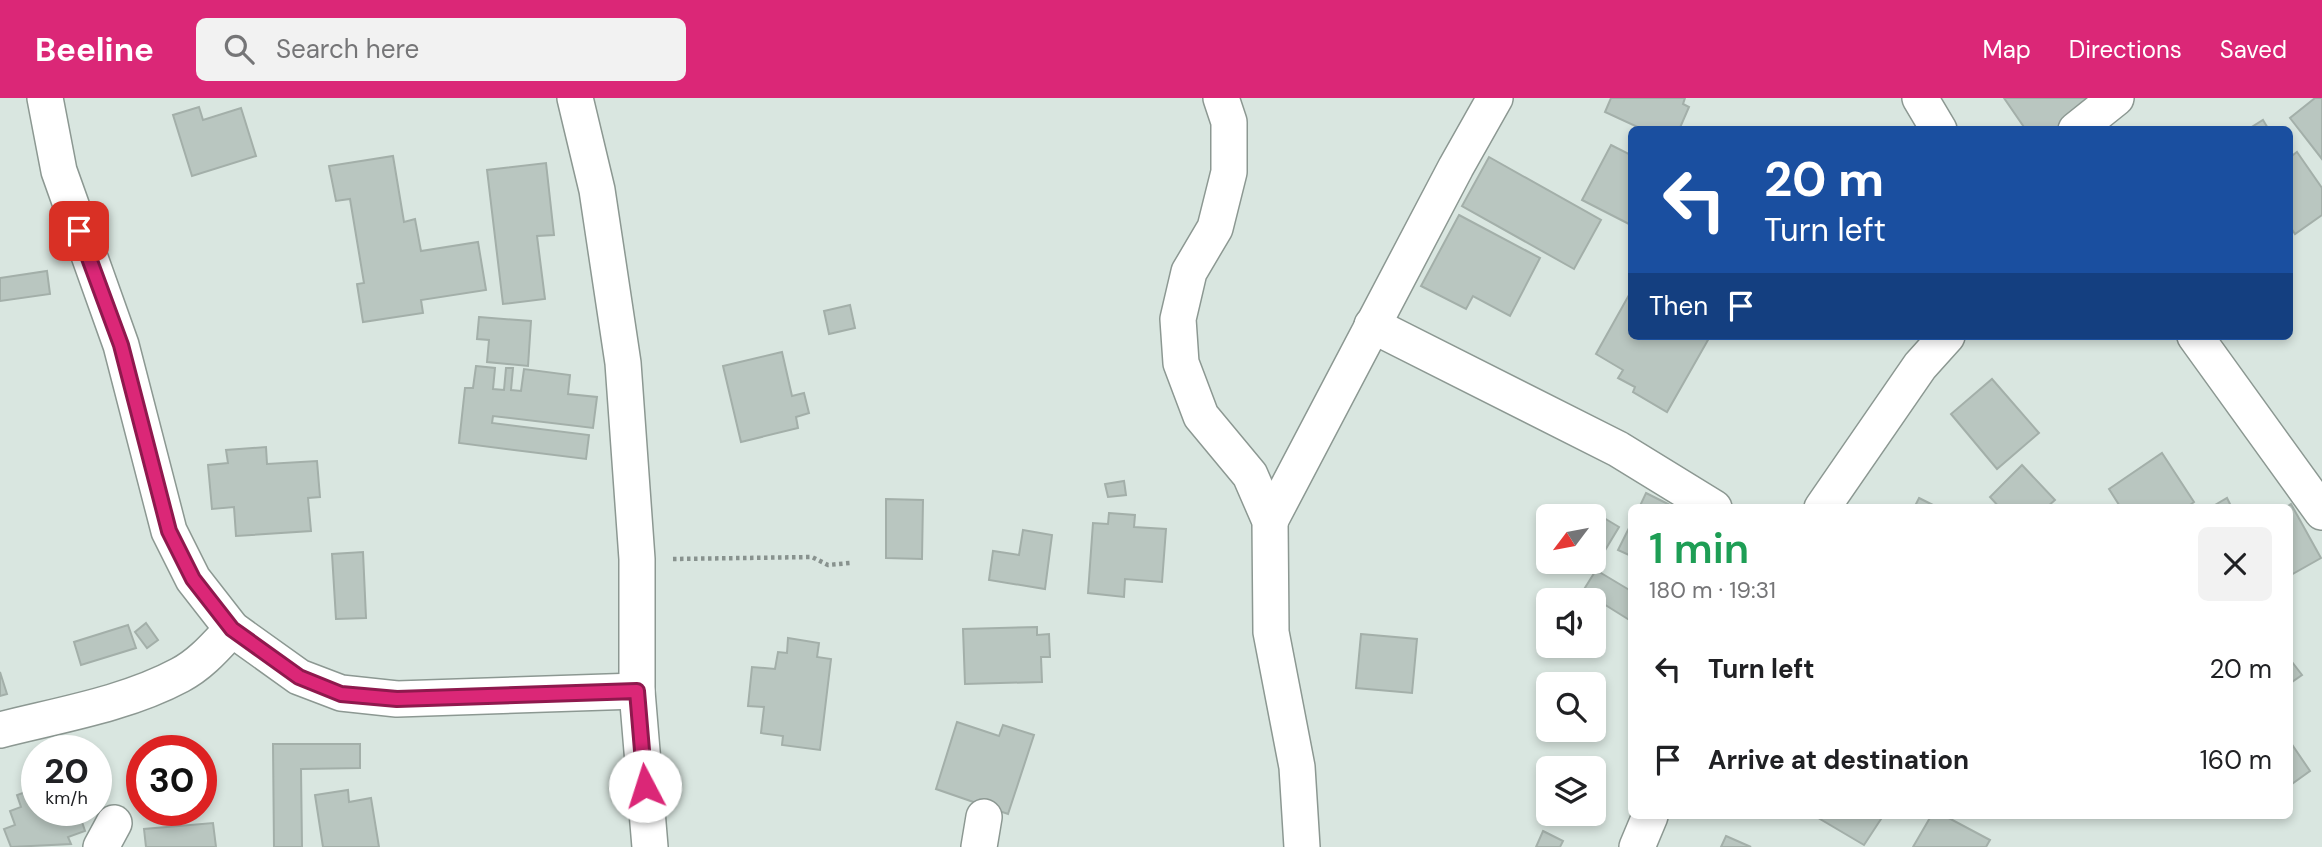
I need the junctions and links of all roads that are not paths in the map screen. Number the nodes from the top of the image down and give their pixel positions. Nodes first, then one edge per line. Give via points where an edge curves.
1 (44, 98) edge
2 (575, 98) edge
3 (1221, 98) edge
4 (1495, 98) edge
5 (1920, 98) edge
6 (2116, 98) edge
7 (1937, 126) edge
8 (2081, 126) edge
9 (1372, 326) junction
10 (1943, 340) edge
11 (2198, 340) edge
12 (1707, 504) edge
13 (1825, 504) edge
14 (2322, 512) edge
15 (1270, 521) junction
16 (232, 629) junction
17 (637, 691) junction
18 (0, 730) edge
19 (1649, 819) edge
20 (650, 847) edge
21 (1302, 847) edge
22 (1637, 847) edge

1 - 16 street via 59,172 121,345 169,531 193,579
2 - 17 street via 597,190 624,363 637,559
3 - 15 street via 1229,122 1229,172 1215,228 1189,272 1178,319 1181,363 1201,416 1250,475
4 - 9 street
5 - 7 street
6 - 8 street
9 - 12 street via 1618,449
9 - 15 street
10 - 13 street via 1920,366
11 - 14 street
15 - 21 street via 1271,632 1297,767
16 - 17 street via 299,677 341,694 397,699
16 - 18 street via 180,675 134,693
17 - 20 street
19 - 22 street

